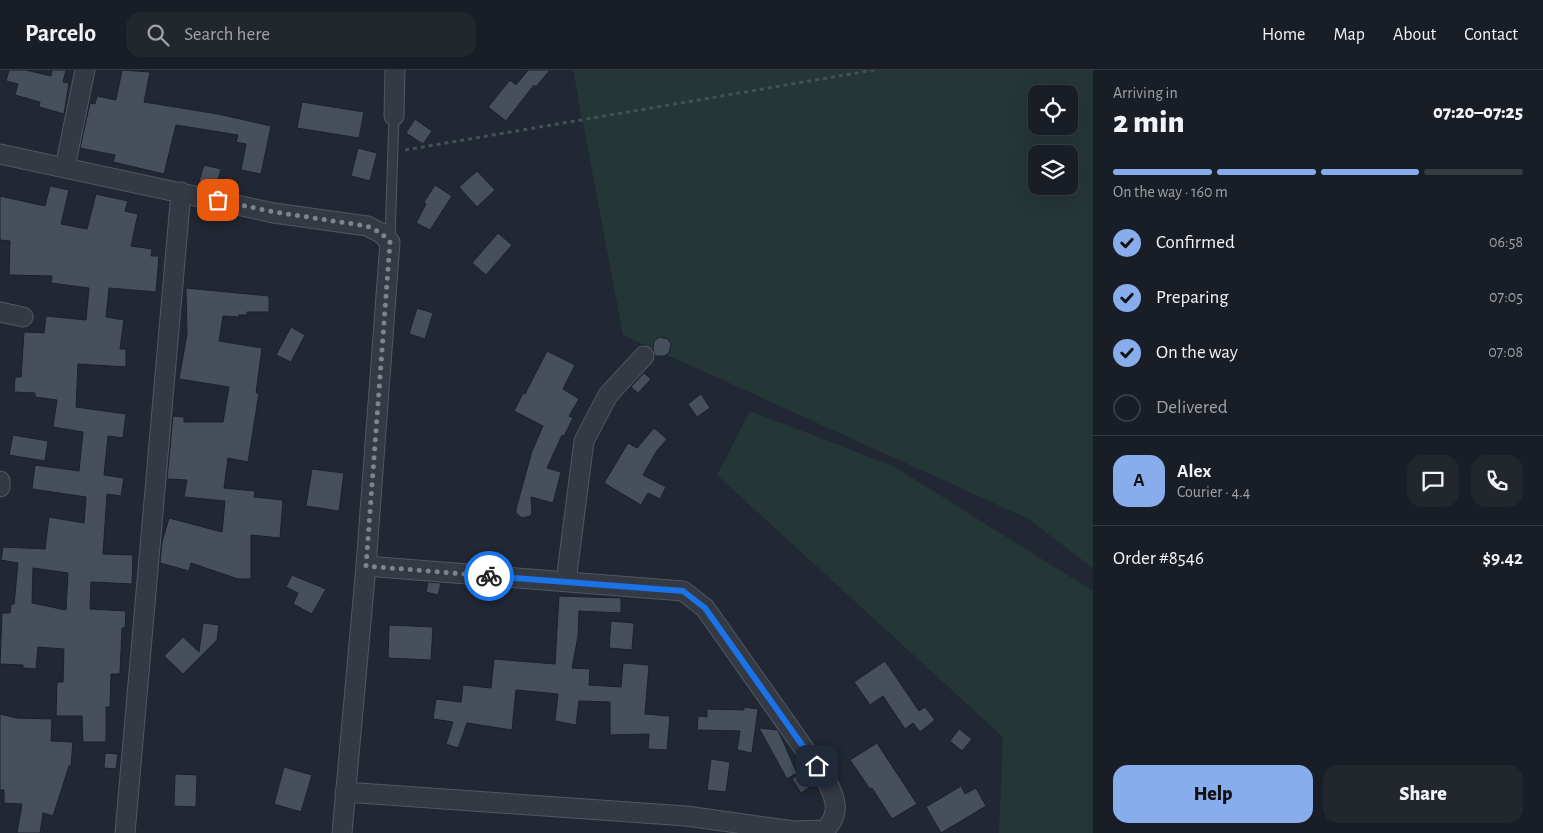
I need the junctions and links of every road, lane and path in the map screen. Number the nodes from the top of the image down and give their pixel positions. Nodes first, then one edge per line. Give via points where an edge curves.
1 (85, 70) edge
2 (395, 70) edge
3 (874, 70) edge
4 (394, 116) joint
5 (394, 152) junction
6 (0, 154) edge
7 (65, 167) junction
8 (181, 192) junction
9 (390, 242) junction
10 (0, 312) edge
11 (23, 317) dead end
12 (644, 356) dead end
13 (0, 481) edge
14 (0, 487) edge
15 (366, 566) junction
16 (566, 581) junction
17 (345, 792) junction
18 (125, 833) edge
19 (342, 833) edge

1 - 7 street
2 - 4 street
3 - 5 path
4 - 5 lane
5 - 9 lane
6 - 7 street
7 - 8 street
8 - 9 street via 274,212 367,226
8 - 18 street
9 - 15 street
10 - 11 street
12 - 16 street via 608,395 584,440
13 - 14 street
15 - 16 street
15 - 17 street
16 - 17 street via 683,591 705,608 827,781 836,800 837,812 832,823 825,830 794,831 686,816
17 - 19 street

